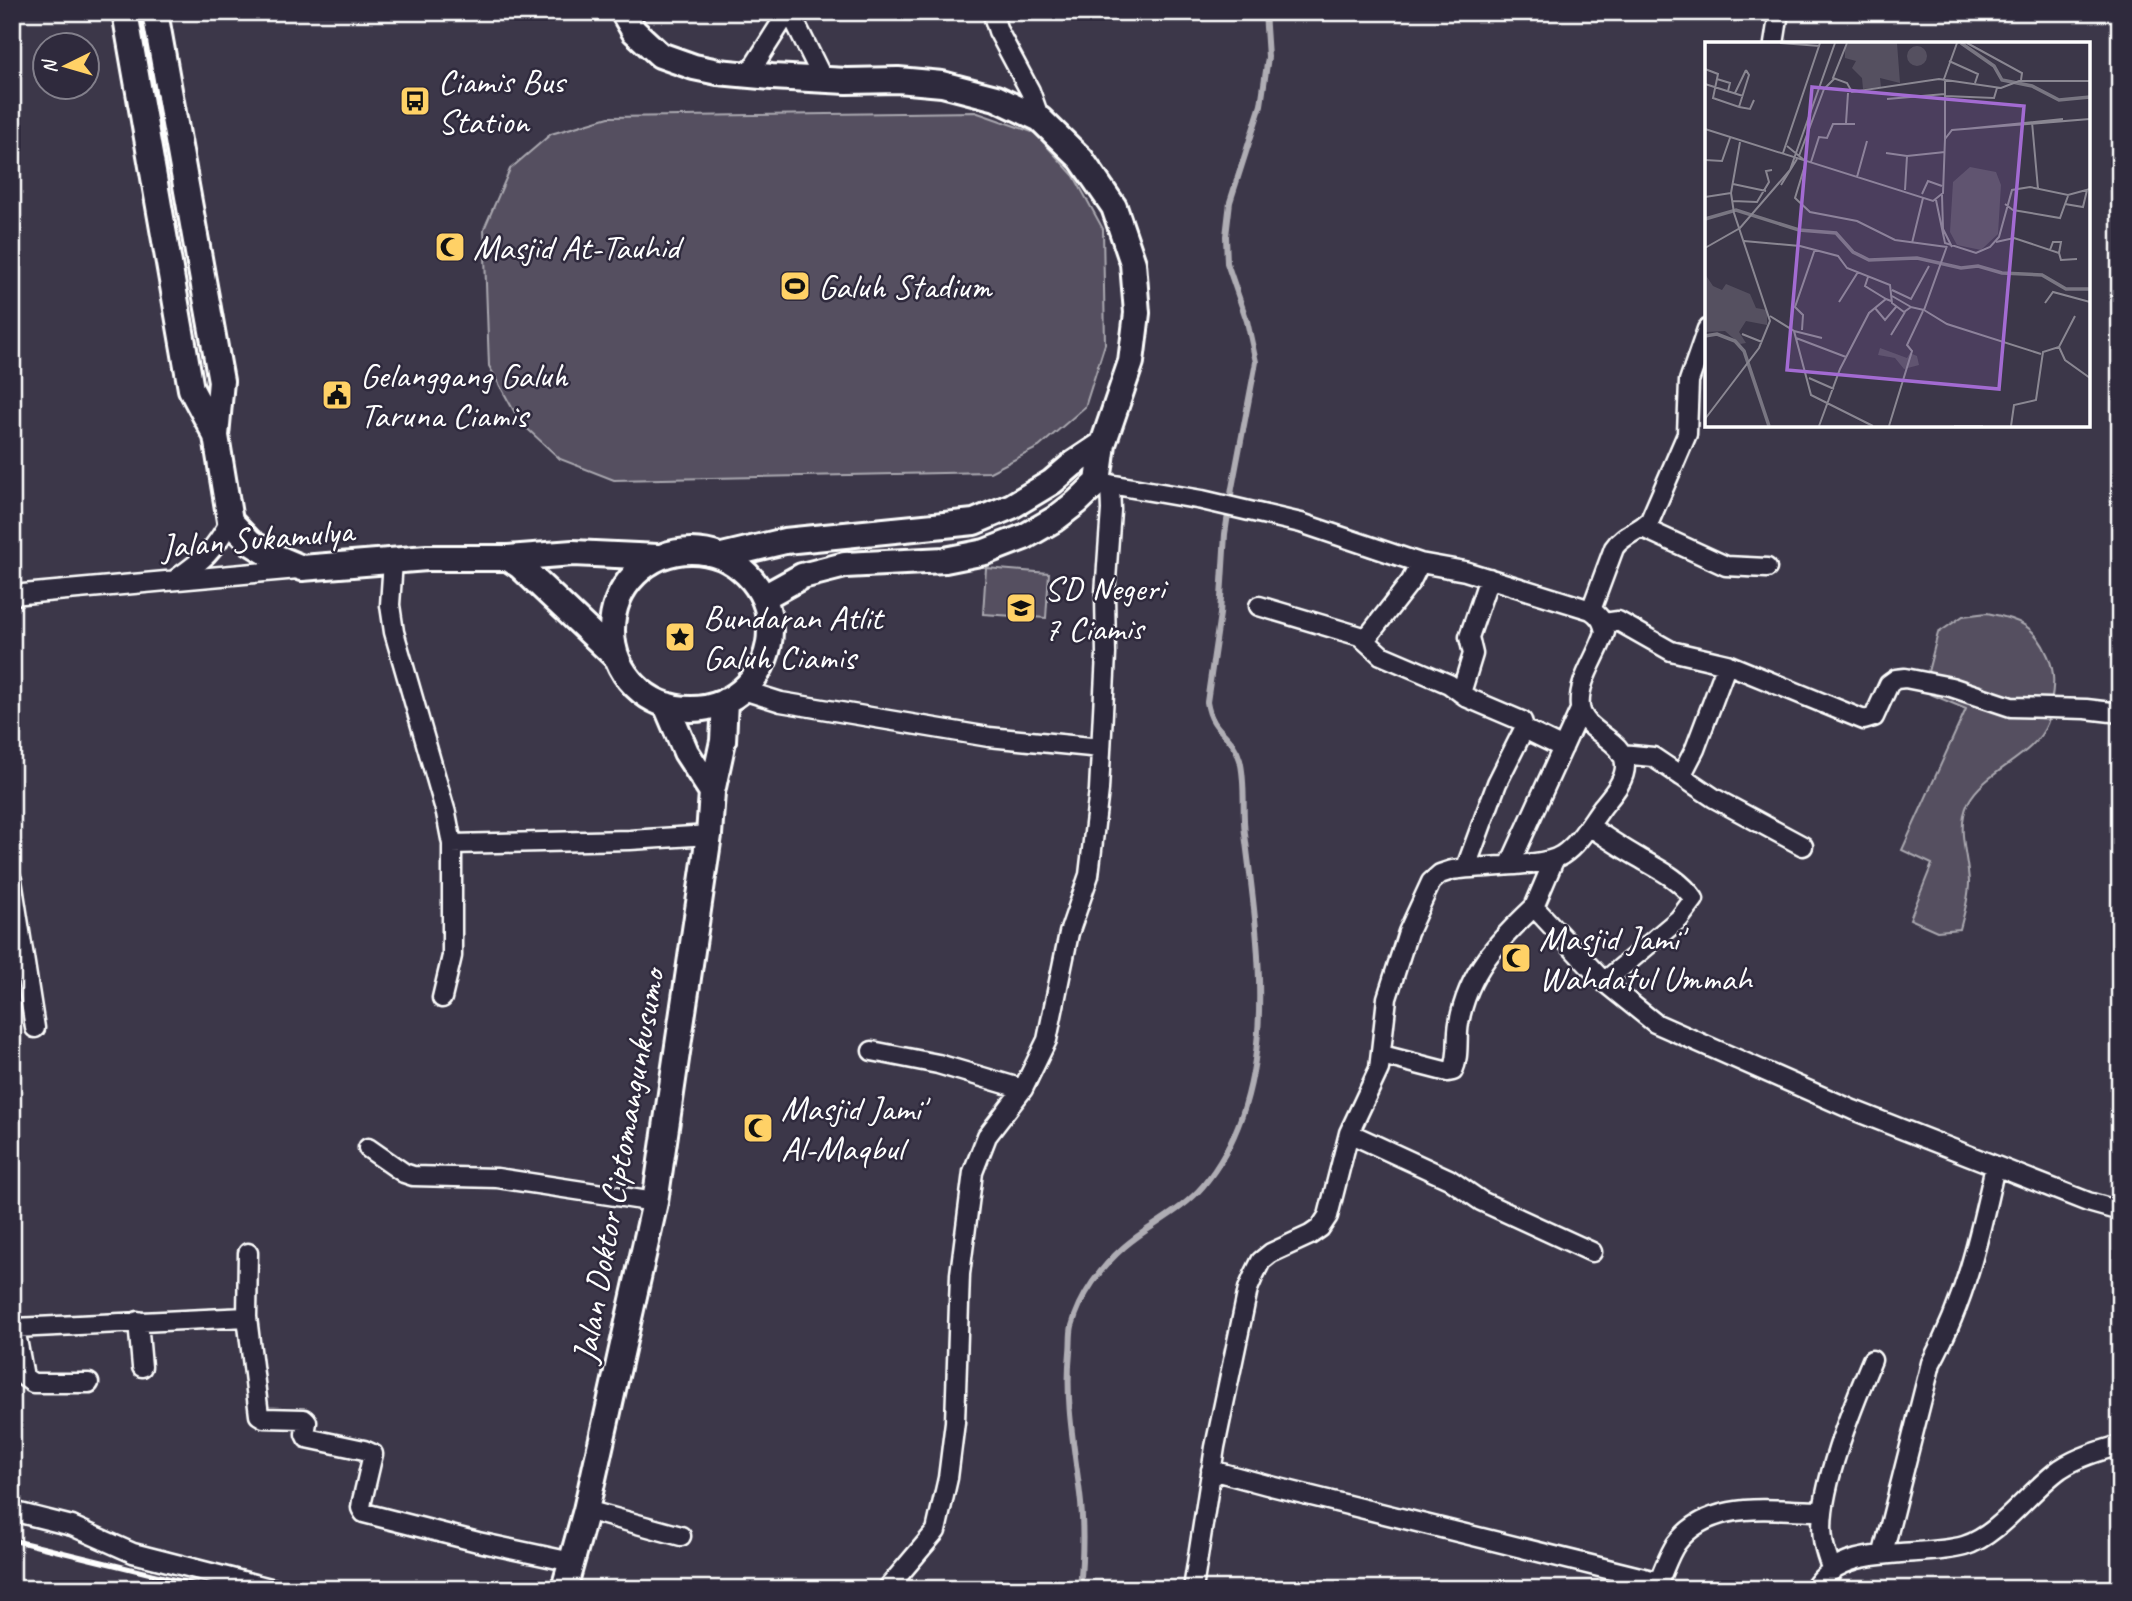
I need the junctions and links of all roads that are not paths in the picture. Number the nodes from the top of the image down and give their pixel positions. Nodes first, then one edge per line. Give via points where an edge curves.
1 (125, 12) edge
2 (155, 12) edge
3 (623, 12) edge
4 (789, 12) edge
5 (992, 12) edge
6 (1779, 12) edge
7 (1774, 42) edge
8 (162, 54) junction
9 (133, 58) junction
10 (748, 75) junction
11 (823, 79) junction
12 (1040, 119) junction
13 (178, 141) junction
14 (149, 148) junction
15 (1705, 335) edge
16 (216, 436) junction
17 (1103, 444) junction
18 (1104, 483) junction
19 (230, 521) junction
20 (974, 522) junction
21 (1643, 528) junction
22 (985, 552) junction
23 (722, 556) junction
24 (658, 557) junction
25 (508, 558) junction
26 (393, 561) junction
27 (1420, 563) junction
28 (302, 568) junction
29 (1767, 568) dead end
30 (1489, 578) junction
31 (175, 580) junction
32 (12, 595) edge
33 (764, 597) junction
34 (1259, 606) dead end
35 (1597, 617) junction
36 (1366, 640) junction
37 (617, 658) junction
38 (1727, 664) junction
39 (1461, 693) junction
40 (734, 696) junction
41 (666, 705) junction
42 (1580, 710) junction
43 (2120, 713) edge
44 (1524, 729) junction
45 (1101, 748) junction
46 (1563, 748) junction
47 (1622, 754) junction
48 (1681, 776) junction
49 (712, 792) junction
50 (1588, 826) junction
51 (709, 835) junction
52 (452, 844) junction
53 (1803, 846) dead end
54 (1554, 860) junction
55 (1510, 864) junction
56 (1466, 867) junction
57 (12, 880) edge
58 (1534, 907) junction
59 (1604, 982) junction
60 (442, 998) dead end
61 (35, 1028) dead end
62 (872, 1051) dead end
63 (1382, 1055) junction
64 (1023, 1089) junction
65 (1349, 1133) junction
66 (368, 1148) dead end
67 (1995, 1166) junction
68 (655, 1202) junction
69 (2120, 1211) edge
70 (1592, 1252) dead end
71 (248, 1253) dead end
72 (247, 1317) junction
73 (138, 1321) junction
74 (14, 1326) edge
75 (1872, 1360) dead end
76 (142, 1367) dead end
77 (89, 1384) dead end
78 (2120, 1446) edge
79 (1211, 1470) junction
80 (586, 1510) junction
81 (12, 1511) edge
82 (1823, 1511) junction
83 (681, 1536) dead end
84 (1883, 1553) junction
85 (572, 1562) junction
86 (1832, 1571) junction
87 (274, 1589) edge
88 (564, 1589) edge
89 (887, 1589) edge
90 (1193, 1589) edge
91 (1814, 1589) edge

1 - 9 main road
2 - 8 main road
3 - 10 main road via 660,55 694,67
4 - 10 street
4 - 11 street
5 - 12 street
6 - 7 street
8 - 9 main road
8 - 13 main road
9 - 14 main road
10 - 11 main road
11 - 12 main road via 942,84 996,98
12 - 17 main road via 1081,159 1114,207 1133,264 1137,313 1131,362
13 - 14 main road
13 - 16 main road via 221,381
14 - 16 main road via 191,388
15 - 21 street via 1689,381 1687,434
16 - 19 main road
17 - 18 main road
17 - 20 main road via 1052,482
18 - 22 main road via 1024,537
18 - 27 street via 1301,523
18 - 45 street via 1111,510
19 - 28 main road via 250,542
19 - 31 street via 204,560
20 - 22 main road
20 - 23 main road via 785,541
21 - 29 street via 1726,566
21 - 35 street via 1614,548
22 - 33 main road via 946,561 845,565 802,576
23 - 24 main road via 690,550
23 - 33 main road via 739,566
24 - 25 main road, Jalan Sukamulya via 573,553
24 - 37 main road via 631,578 615,608 612,625
25 - 26 main road, Jalan Sukamulya
25 - 37 main road
26 - 28 main road, Jalan Sukamulya
26 - 52 street via 390,605 394,632
27 - 30 street
27 - 36 street
28 - 31 street, Jalan Sukamulya
30 - 35 street
30 - 39 street via 1469,637 1473,654
31 - 32 street, Jalan Sukamulya
33 - 40 main road via 769,617 766,657 756,675
34 - 36 street
35 - 38 street via 1619,621 1671,651
35 - 42 street via 1603,638 1582,688
36 - 39 street via 1381,655
37 - 41 main road via 632,682
38 - 43 street via 1864,720 1874,717 1889,684 1905,678 2011,707
38 - 48 street
39 - 44 street via 1522,721
40 - 41 main road via 696,709
40 - 45 street via 989,737
40 - 49 main road, Jalan Doktor Ciptomangunkusumo
41 - 49 main road via 686,752
42 - 46 street
42 - 47 street
44 - 46 street
44 - 56 street via 1497,783
45 - 64 street via 1089,875 1069,933 1047,1040
46 - 55 street
47 - 48 street via 1653,757
47 - 50 street via 1623,777
48 - 53 street via 1714,799
49 - 51 main road, Jalan Doktor Ciptomangunkusumo
50 - 54 street via 1573,846
50 - 59 street via 1675,878 1694,899 1679,919
51 - 52 street
51 - 68 main road, Jalan Doktor Ciptomangunkusumo
52 - 60 street via 452,956
54 - 55 street
54 - 58 street
55 - 56 street
56 - 63 street via 1440,874 1426,891 1387,998
57 - 61 street
58 - 59 street
58 - 63 street via 1478,968 1462,1009 1452,1070
59 - 67 street via 1655,1023
62 - 64 street via 938,1064
63 - 65 street via 1375,1082
64 - 89 street via 987,1136 973,1172 960,1274 955,1422 936,1531
65 - 70 street
65 - 79 street via 1328,1216 1320,1228 1271,1253 1254,1275
66 - 68 street via 414,1175 497,1178
67 - 69 street
67 - 84 street via 1976,1255 1947,1335 1931,1363
68 - 80 main road, Jalan Doktor Ciptomangunkusumo
71 - 72 street
72 - 73 street
72 - 85 street via 259,1415 304,1419 307,1438 373,1454 362,1501 364,1513
73 - 74 street
73 - 76 street
74 - 77 street via 28,1381
75 - 82 street via 1849,1416
78 - 84 street via 2061,1468 1984,1537 1939,1551
79 - 82 street via 1656,1580 1676,1544 1708,1517 1734,1511
79 - 90 street
80 - 83 street
80 - 85 main road, Jalan Doktor Ciptomangunkusumo
81 - 87 street via 72,1526 133,1553
82 - 86 street via 1823,1539
84 - 86 street
85 - 88 main road, Jalan Doktor Ciptomangunkusumo
86 - 91 street

